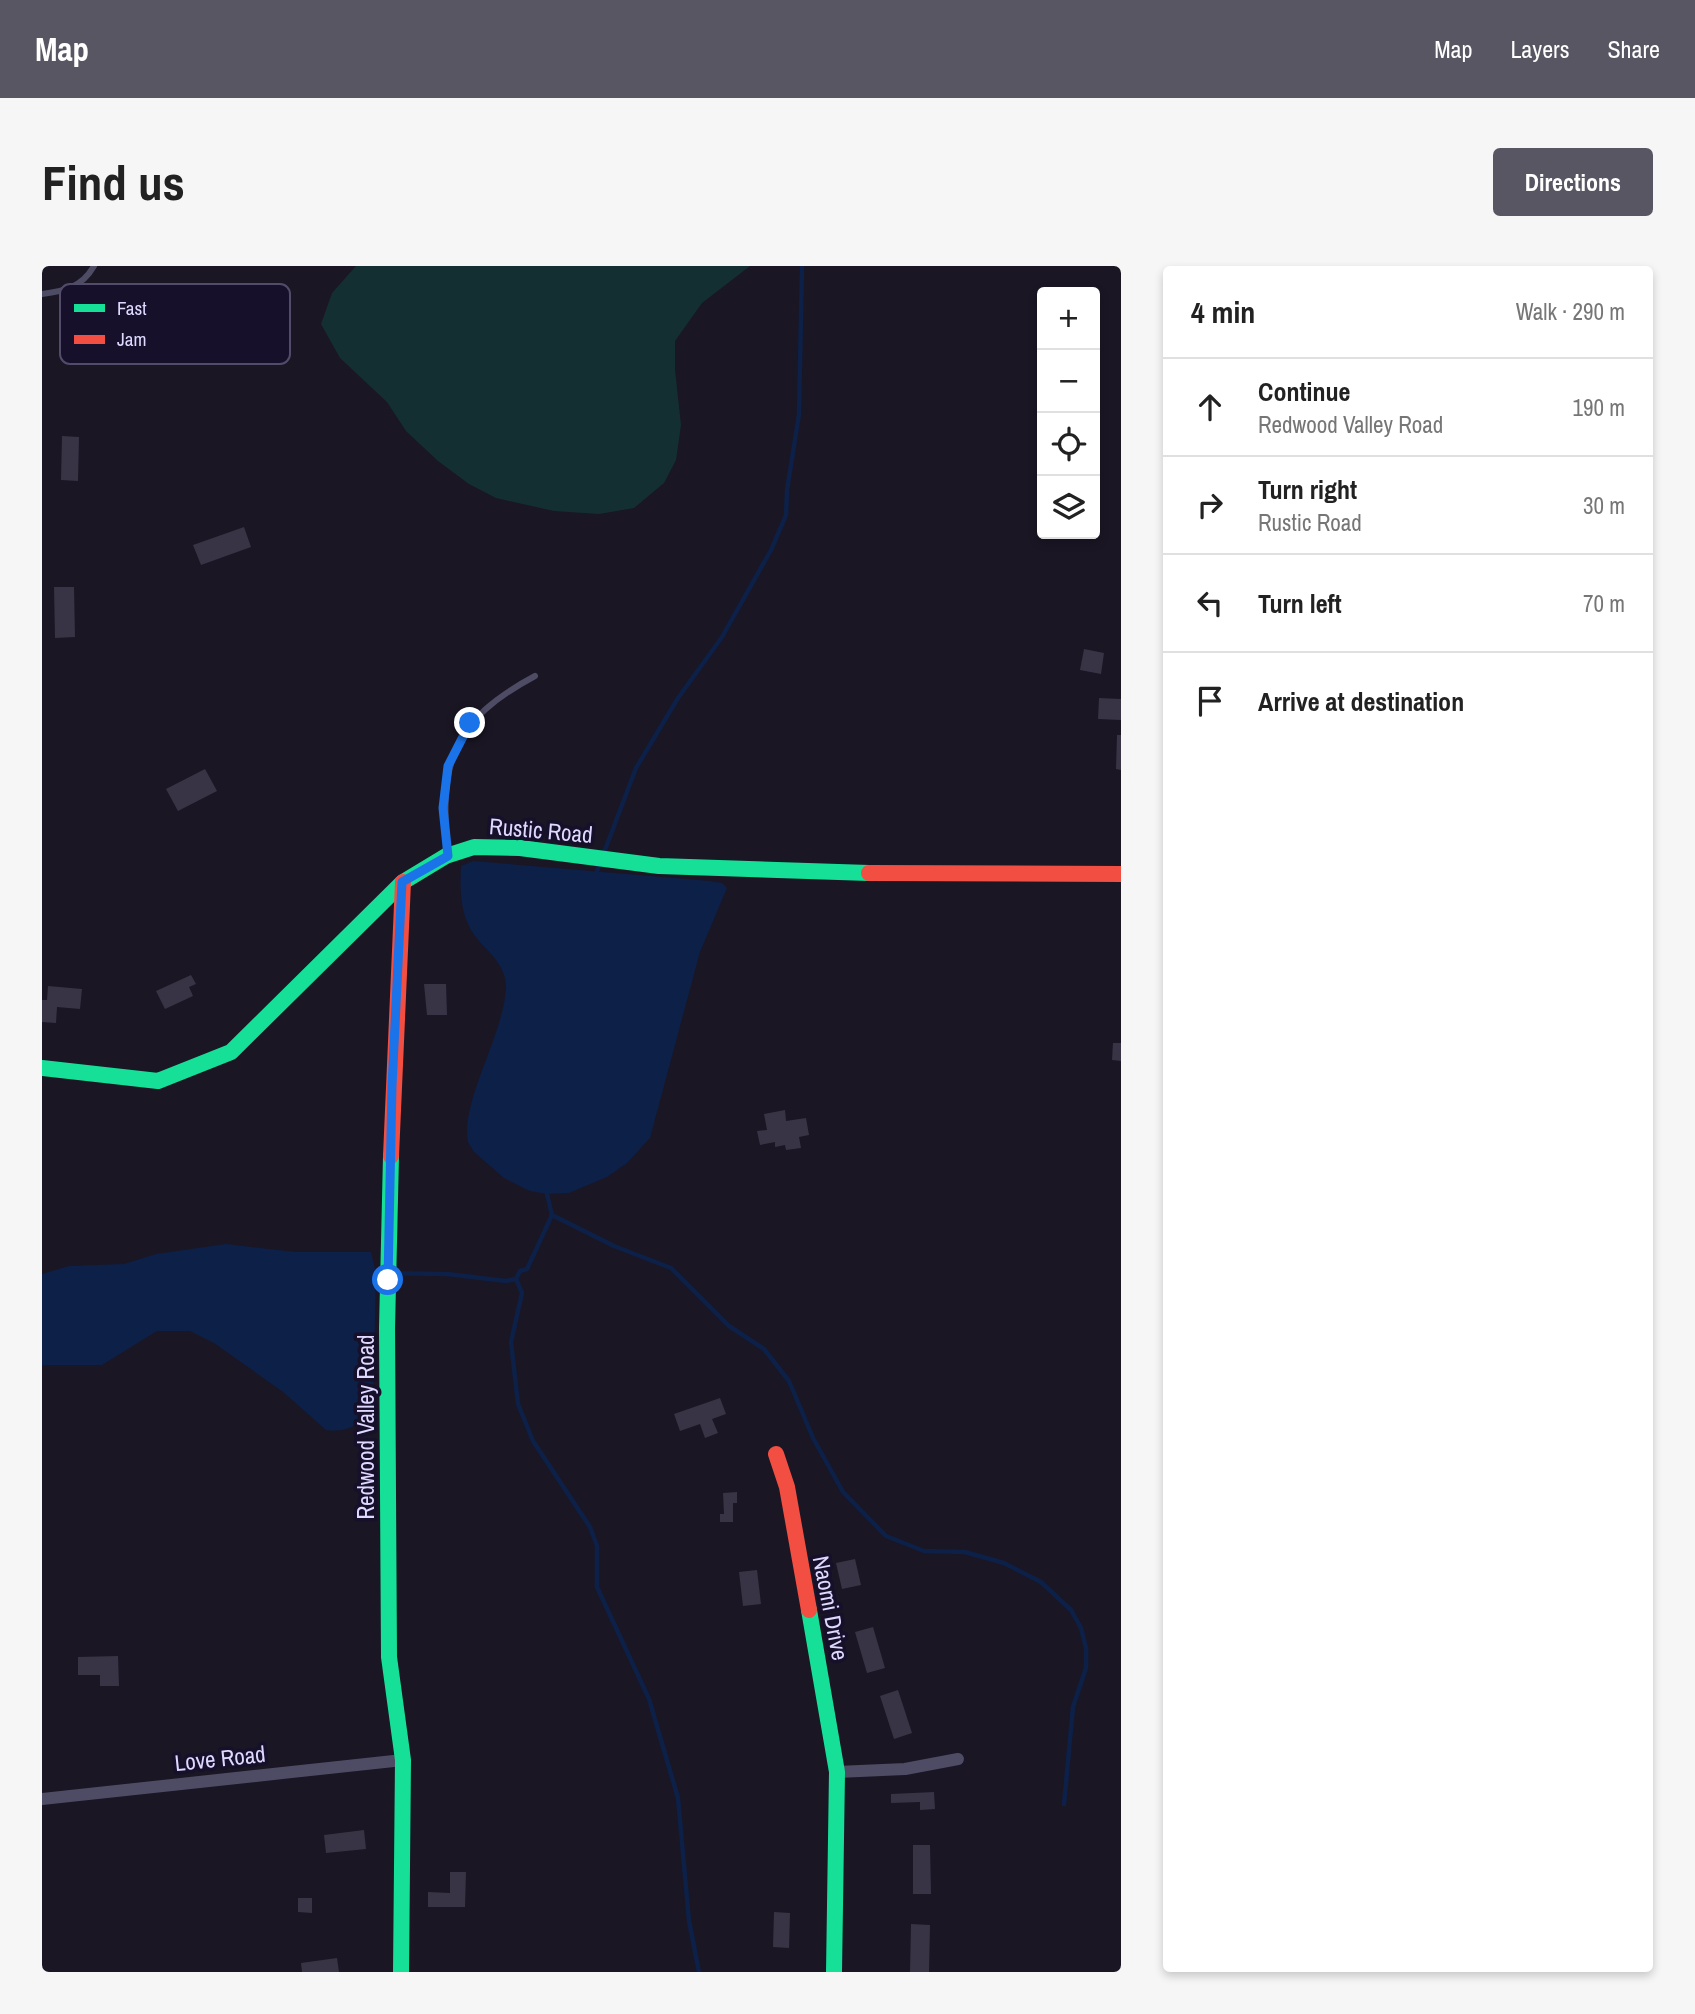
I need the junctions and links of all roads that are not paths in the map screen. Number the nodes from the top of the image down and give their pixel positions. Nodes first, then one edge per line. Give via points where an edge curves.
1 (94, 266) edge
2 (78, 284) edge
3 (60, 291) edge
4 (42, 294) edge
5 (535, 676) dead end
6 (448, 856) junction
7 (1121, 874) edge
8 (402, 882) junction
9 (42, 1068) edge
10 (776, 1454) dead end
11 (958, 1759) dead end
12 (403, 1760) junction
13 (837, 1772) junction
14 (42, 1799) edge
15 (401, 1972) edge
16 (834, 1972) edge

1 - 2 lane
3 - 4 lane
5 - 6 lane via 499,695 470,723 448,766 443,808
6 - 7 street, Rustic Road via 470,847 570,853 654,866 870,874
6 - 8 street, Rustic Road
8 - 9 street, Rustic Road via 231,1052 158,1082
8 - 12 street, Redwood Valley Road via 387,1342 389,1657
10 - 13 street, Naomi Drive via 787,1487
11 - 13 street via 905,1769
12 - 14 street, Love Road
12 - 15 street, Redwood Valley Road
13 - 16 street, Naomi Drive

